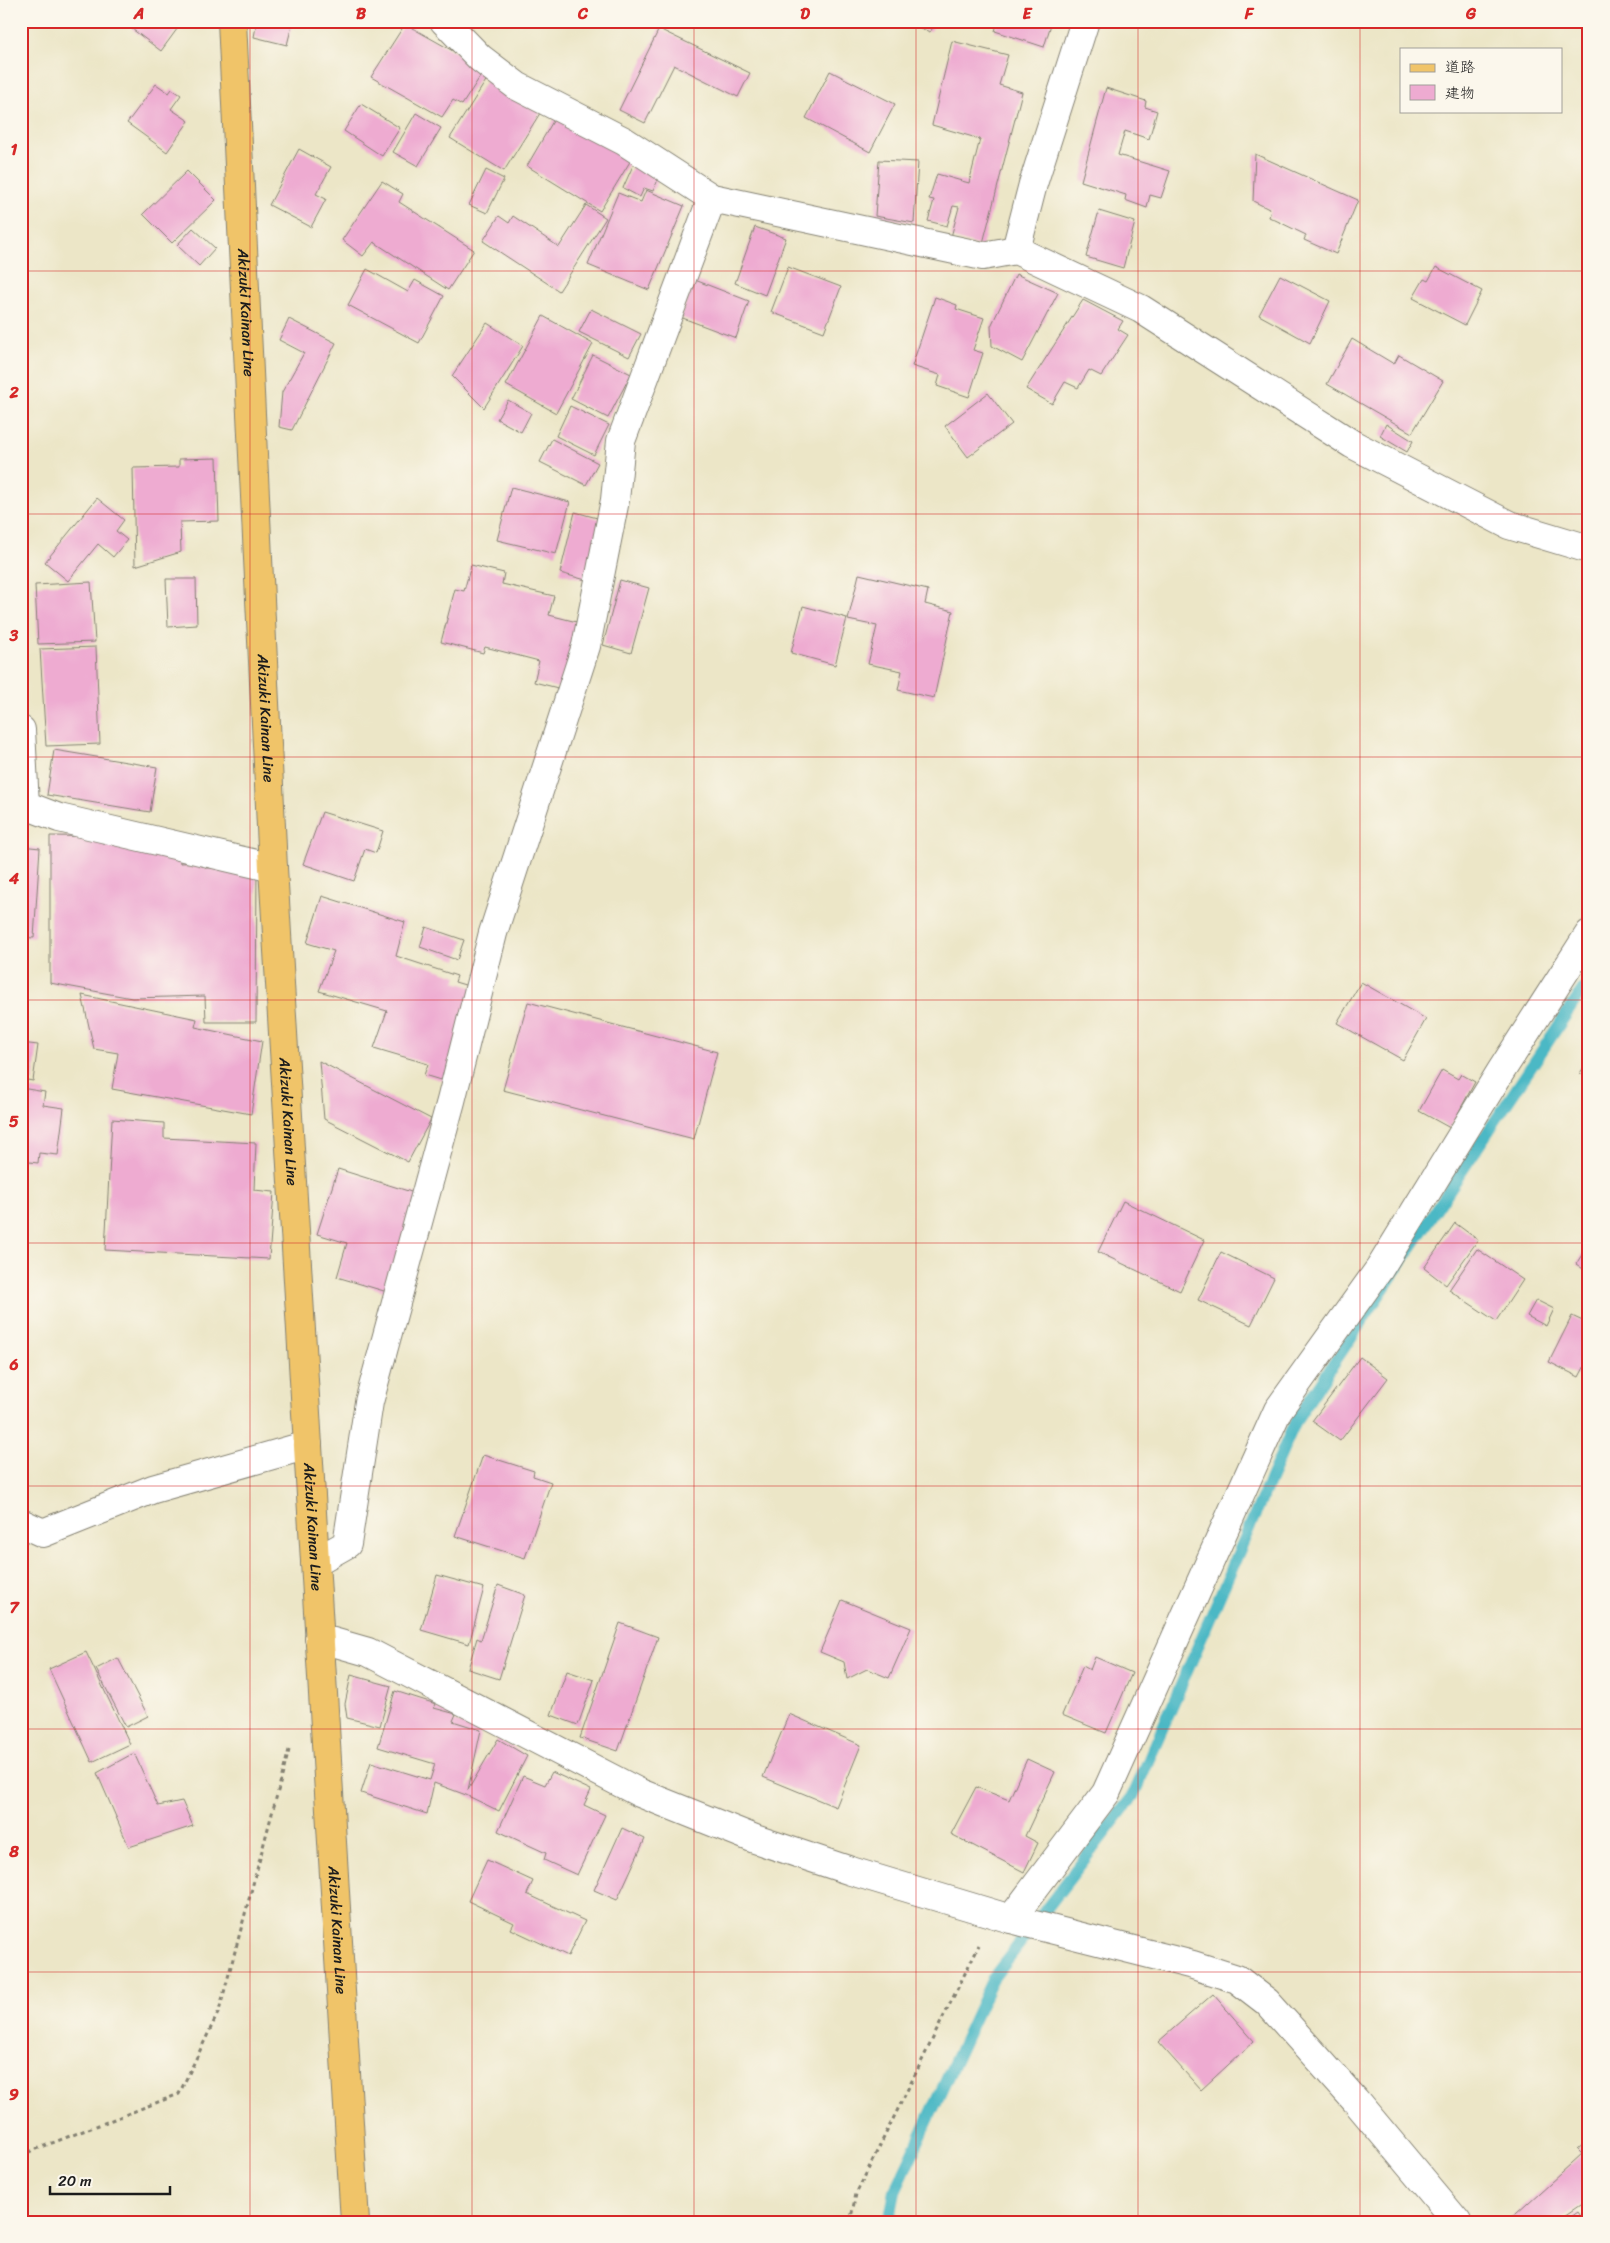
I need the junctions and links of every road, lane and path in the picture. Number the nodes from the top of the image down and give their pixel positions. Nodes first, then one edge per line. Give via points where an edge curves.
1 (232, 21) edge
2 (444, 21) edge
3 (1085, 21) edge
4 (712, 198) junction
5 (1016, 250) junction
6 (1589, 549) edge
7 (21, 730) edge
8 (273, 868) junction
9 (1589, 934) edge
10 (308, 1445) junction
11 (21, 1523) edge
12 (315, 1562) junction
13 (319, 1638) junction
14 (291, 1743) dead end
15 (1003, 1916) junction
16 (21, 2155) edge
17 (355, 2222) edge
18 (850, 2222) edge
19 (1457, 2222) edge

1 - 8 main road, Akizuki Kainan Line
2 - 4 street via 480,58 518,86 624,141
3 - 5 street via 1033,184
4 - 5 street via 983,256
4 - 12 street via 621,441 615,500 586,646 493,933 369,1402 347,1544
5 - 6 street via 1141,309 1352,444 1509,525
7 - 8 street via 25,805 59,818
8 - 10 main road, Akizuki Kainan Line
9 - 15 street via 1380,1268 1278,1410 1106,1793
10 - 11 street via 153,1488 43,1533
10 - 12 main road, Akizuki Kainan Line
12 - 13 main road, Akizuki Kainan Line
13 - 15 street via 368,1652 640,1793 755,1839
13 - 17 main road, Akizuki Kainan Line
14 - 16 path via 219,2011 179,2094
15 - 18 path via 856,2194
15 - 19 street via 1237,1979 1273,2009 1355,2100

